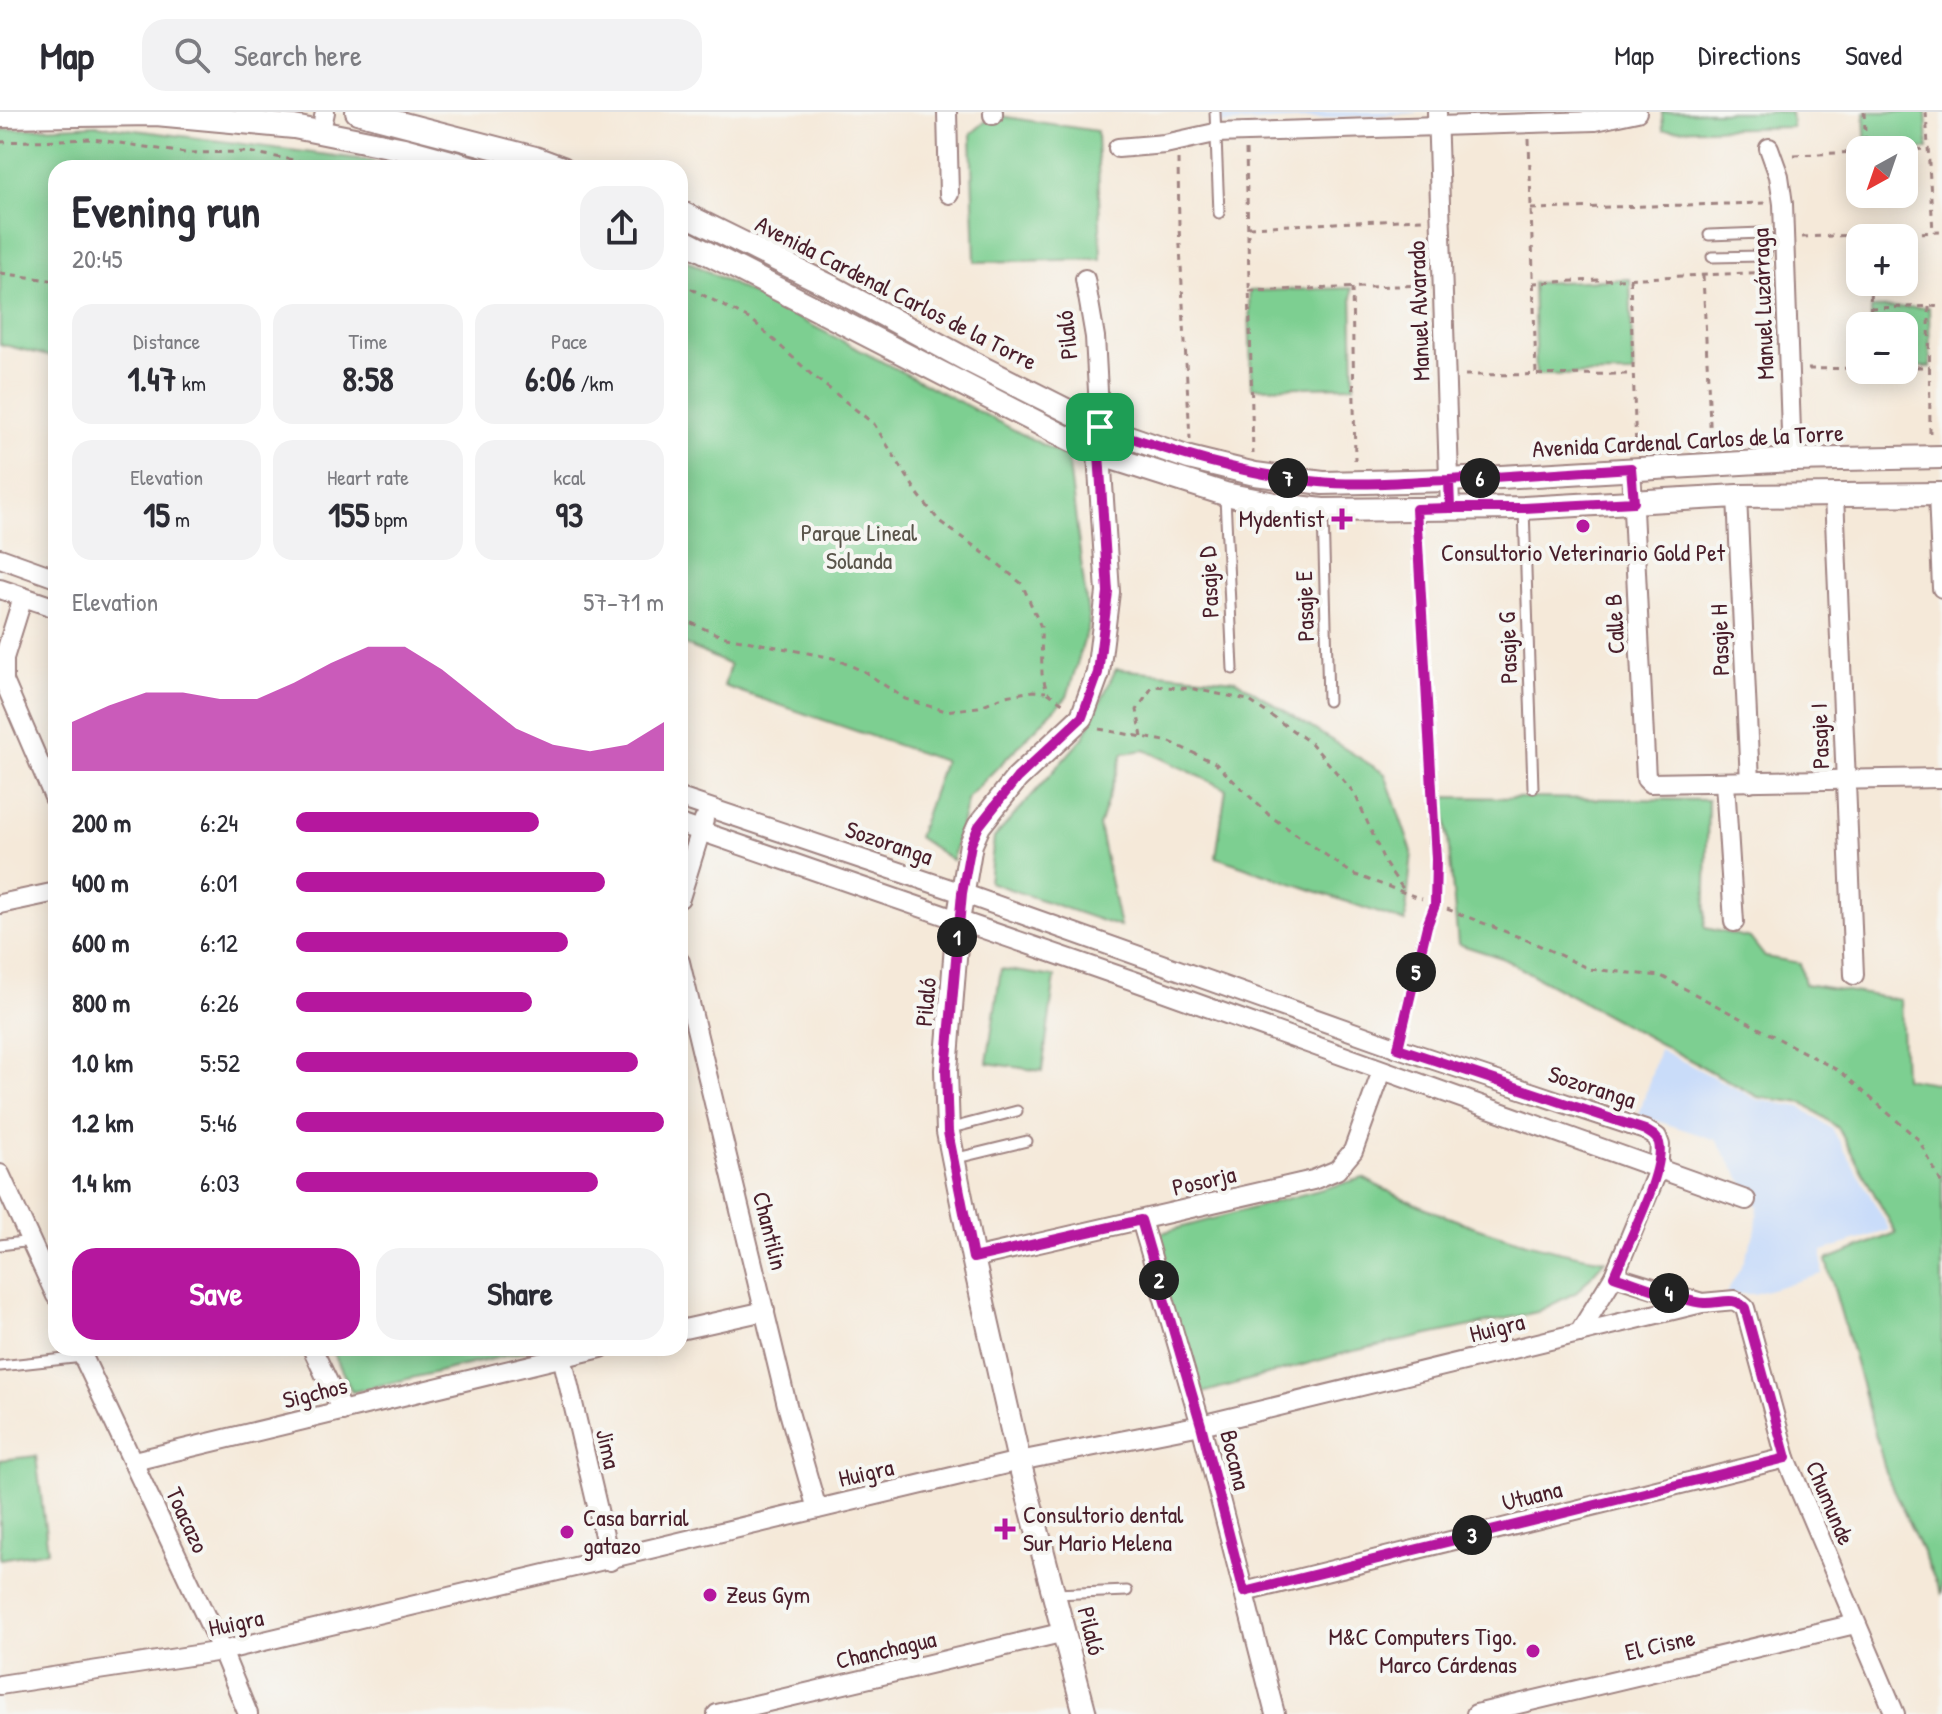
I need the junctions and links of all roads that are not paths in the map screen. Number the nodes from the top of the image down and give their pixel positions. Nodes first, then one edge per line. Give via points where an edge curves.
1 (357, 112) edge
2 (947, 112) edge
3 (1215, 112) edge
4 (1637, 112) edge
5 (0, 116) edge
6 (1437, 120) edge
7 (323, 122) edge
8 (1215, 133) junction
9 (1118, 148) dead end
10 (1769, 148) dead end
11 (445, 160) edge
12 (540, 160) edge
13 (949, 194) dead end
14 (1219, 213) dead end
15 (688, 216) edge
16 (1709, 235) dead end
17 (1784, 241) junction
18 (688, 243) edge
19 (1712, 257) dead end
20 (1085, 279) dead end
21 (1100, 427) junction
22 (1936, 452) edge
23 (1099, 454) junction
24 (1792, 460) junction
25 (1634, 463) junction
26 (1449, 480) junction
27 (1225, 494) junction
28 (1940, 494) edge
29 (1834, 495) junction
30 (1737, 496) junction
31 (1634, 502) junction
32 (1450, 508) junction
33 (1524, 508) junction
34 (1416, 509) junction
35 (1323, 510) junction
36 (0, 558) edge
37 (48, 575) edge
38 (1942, 588) edge
39 (0, 589) edge
40 (23, 597) junction
41 (48, 605) edge
42 (1233, 669) dead end
43 (1328, 701) dead end
44 (1942, 778) edge
45 (1845, 780) junction
46 (1750, 782) junction
47 (48, 783) edge
48 (1725, 783) junction
49 (1533, 788) dead end
50 (688, 801) edge
51 (708, 808) junction
52 (688, 827) edge
53 (701, 831) junction
54 (688, 872) edge
55 (962, 893) junction
56 (48, 894) edge
57 (0, 904) edge
58 (958, 921) junction
59 (1734, 922) dead end
60 (1147, 959) junction
61 (1854, 975) dead end
62 (1137, 982) junction
63 (688, 995) edge
64 (1398, 1048) junction
65 (1382, 1071) junction
66 (1017, 1111) dead end
67 (948, 1129) junction
68 (1027, 1141) dead end
69 (953, 1159) junction
70 (1658, 1170) junction
71 (0, 1174) edge
72 (1746, 1200) dead end
73 (1141, 1220) junction
74 (31, 1241) junction
75 (0, 1245) edge
76 (973, 1258) junction
77 (1614, 1276) junction
78 (48, 1278) edge
79 (1702, 1303) junction
80 (1741, 1303) joint
81 (765, 1311) junction
82 (688, 1328) edge
83 (1579, 1333) junction
84 (58, 1356) edge
85 (83, 1356) edge
86 (316, 1356) edge
87 (546, 1356) edge
88 (562, 1356) edge
89 (0, 1366) edge
90 (342, 1411) junction
91 (1201, 1425) junction
92 (1786, 1458) junction
93 (134, 1461) junction
94 (1019, 1461) junction
95 (817, 1509) junction
96 (610, 1561) junction
97 (1127, 1591) dead end
98 (1244, 1592) junction
99 (1055, 1594) junction
100 (1855, 1624) junction
101 (1065, 1632) junction
102 (222, 1651) junction
103 (0, 1685) edge
104 (248, 1714) edge
105 (717, 1714) edge
106 (1085, 1714) edge
107 (1275, 1714) edge
108 (1476, 1714) edge
109 (1895, 1714) edge

1 - 12 street
2 - 13 street
3 - 8 lane
4 - 6 street via 1595,121
5 - 7 street via 156,114
6 - 8 street
6 - 26 street, Manuel Alvarado
7 - 11 street
8 - 9 street
8 - 14 lane
10 - 17 street, Manuel Luzárraga via 1779,176
15 - 21 street, Avenida Cardenal Carlos de la Torre
16 - 17 lane via 1762,233
17 - 19 lane via 1762,256
17 - 24 street, Manuel Luzárraga
18 - 23 street
20 - 21 street, Pilaló via 1094,325
21 - 23 street, Pilaló
21 - 26 street, Avenida Cardenal Carlos de la Torre via 1255,474 1323,483
22 - 24 street, Avenida Cardenal Carlos de la Torre
23 - 27 street
23 - 55 street, Pilaló via 1108,592 1098,673 1082,717 1017,778 979,826
24 - 25 street, Avenida Cardenal Carlos de la Torre
25 - 26 street, Avenida Cardenal Carlos de la Torre
25 - 31 street, Calle B
26 - 32 street, Manuel Alvarado
27 - 35 street
27 - 42 lane, Pasaje D
28 - 29 street
28 - 38 street
29 - 30 street
29 - 45 street, Pasaje I
30 - 31 street
30 - 46 street, Pasaje H
31 - 33 street
31 - 48 street, Calle B via 1646,779 1654,784
32 - 33 street
32 - 34 street
33 - 49 lane, Pasaje G
34 - 35 street
34 - 64 lane via 1435,905
35 - 43 lane, Pasaje E
36 - 37 street
39 - 40 street
40 - 41 street
40 - 47 street via 4,658 4,681
44 - 45 street
45 - 46 street
45 - 61 street, Pasaje I
46 - 48 street
48 - 59 street
50 - 51 street, Sozoranga
51 - 53 street
51 - 55 street, Sozoranga
52 - 53 street, Sozoranga
53 - 54 street
53 - 58 street, Sozoranga
55 - 58 street, Pilaló
55 - 60 street, Sozoranga
56 - 57 street
58 - 62 street, Sozoranga
58 - 67 street, Pilaló via 946,1070
60 - 62 street
60 - 64 street, Sozoranga
62 - 65 street, Sozoranga
63 - 81 street, Chantilin
64 - 70 street, Sozoranga via 1645,1130 1660,1145
65 - 70 street, Sozoranga
65 - 73 street, Posorja via 1353,1151 1337,1170
66 - 67 lane
67 - 69 street, Pilaló
68 - 69 lane
69 - 76 street, Pilaló
70 - 72 street
70 - 77 street
71 - 74 street
73 - 76 street, Posorja
73 - 91 street, Bocana
74 - 75 lane
74 - 78 street
76 - 94 street, Pilaló
77 - 79 street
77 - 83 street
79 - 80 street, Huigra
79 - 83 street, Huigra
80 - 92 street, Chumunde
81 - 82 street
81 - 95 street, Chantilin
83 - 91 street, Huigra
84 - 89 lane
85 - 93 street, Toacazo
86 - 90 street
87 - 90 street, Sigchos
88 - 96 street, Jima
90 - 93 street, Sigchos
91 - 94 street, Huigra
91 - 98 street, Bocana
92 - 98 street, Utuana
92 - 100 street, Chumunde
93 - 102 street, Toacazo
94 - 95 street, Huigra
94 - 99 street, Pilaló
95 - 96 street, Huigra
96 - 102 street, Huigra
97 - 99 lane
98 - 107 street, Bocana
99 - 101 street, Pilaló
100 - 108 street, El Cisne
100 - 109 street, Chumunde
101 - 105 street, Chanchagua
101 - 106 street, Pilaló
102 - 103 street, Huigra
102 - 104 street, Toacazo

